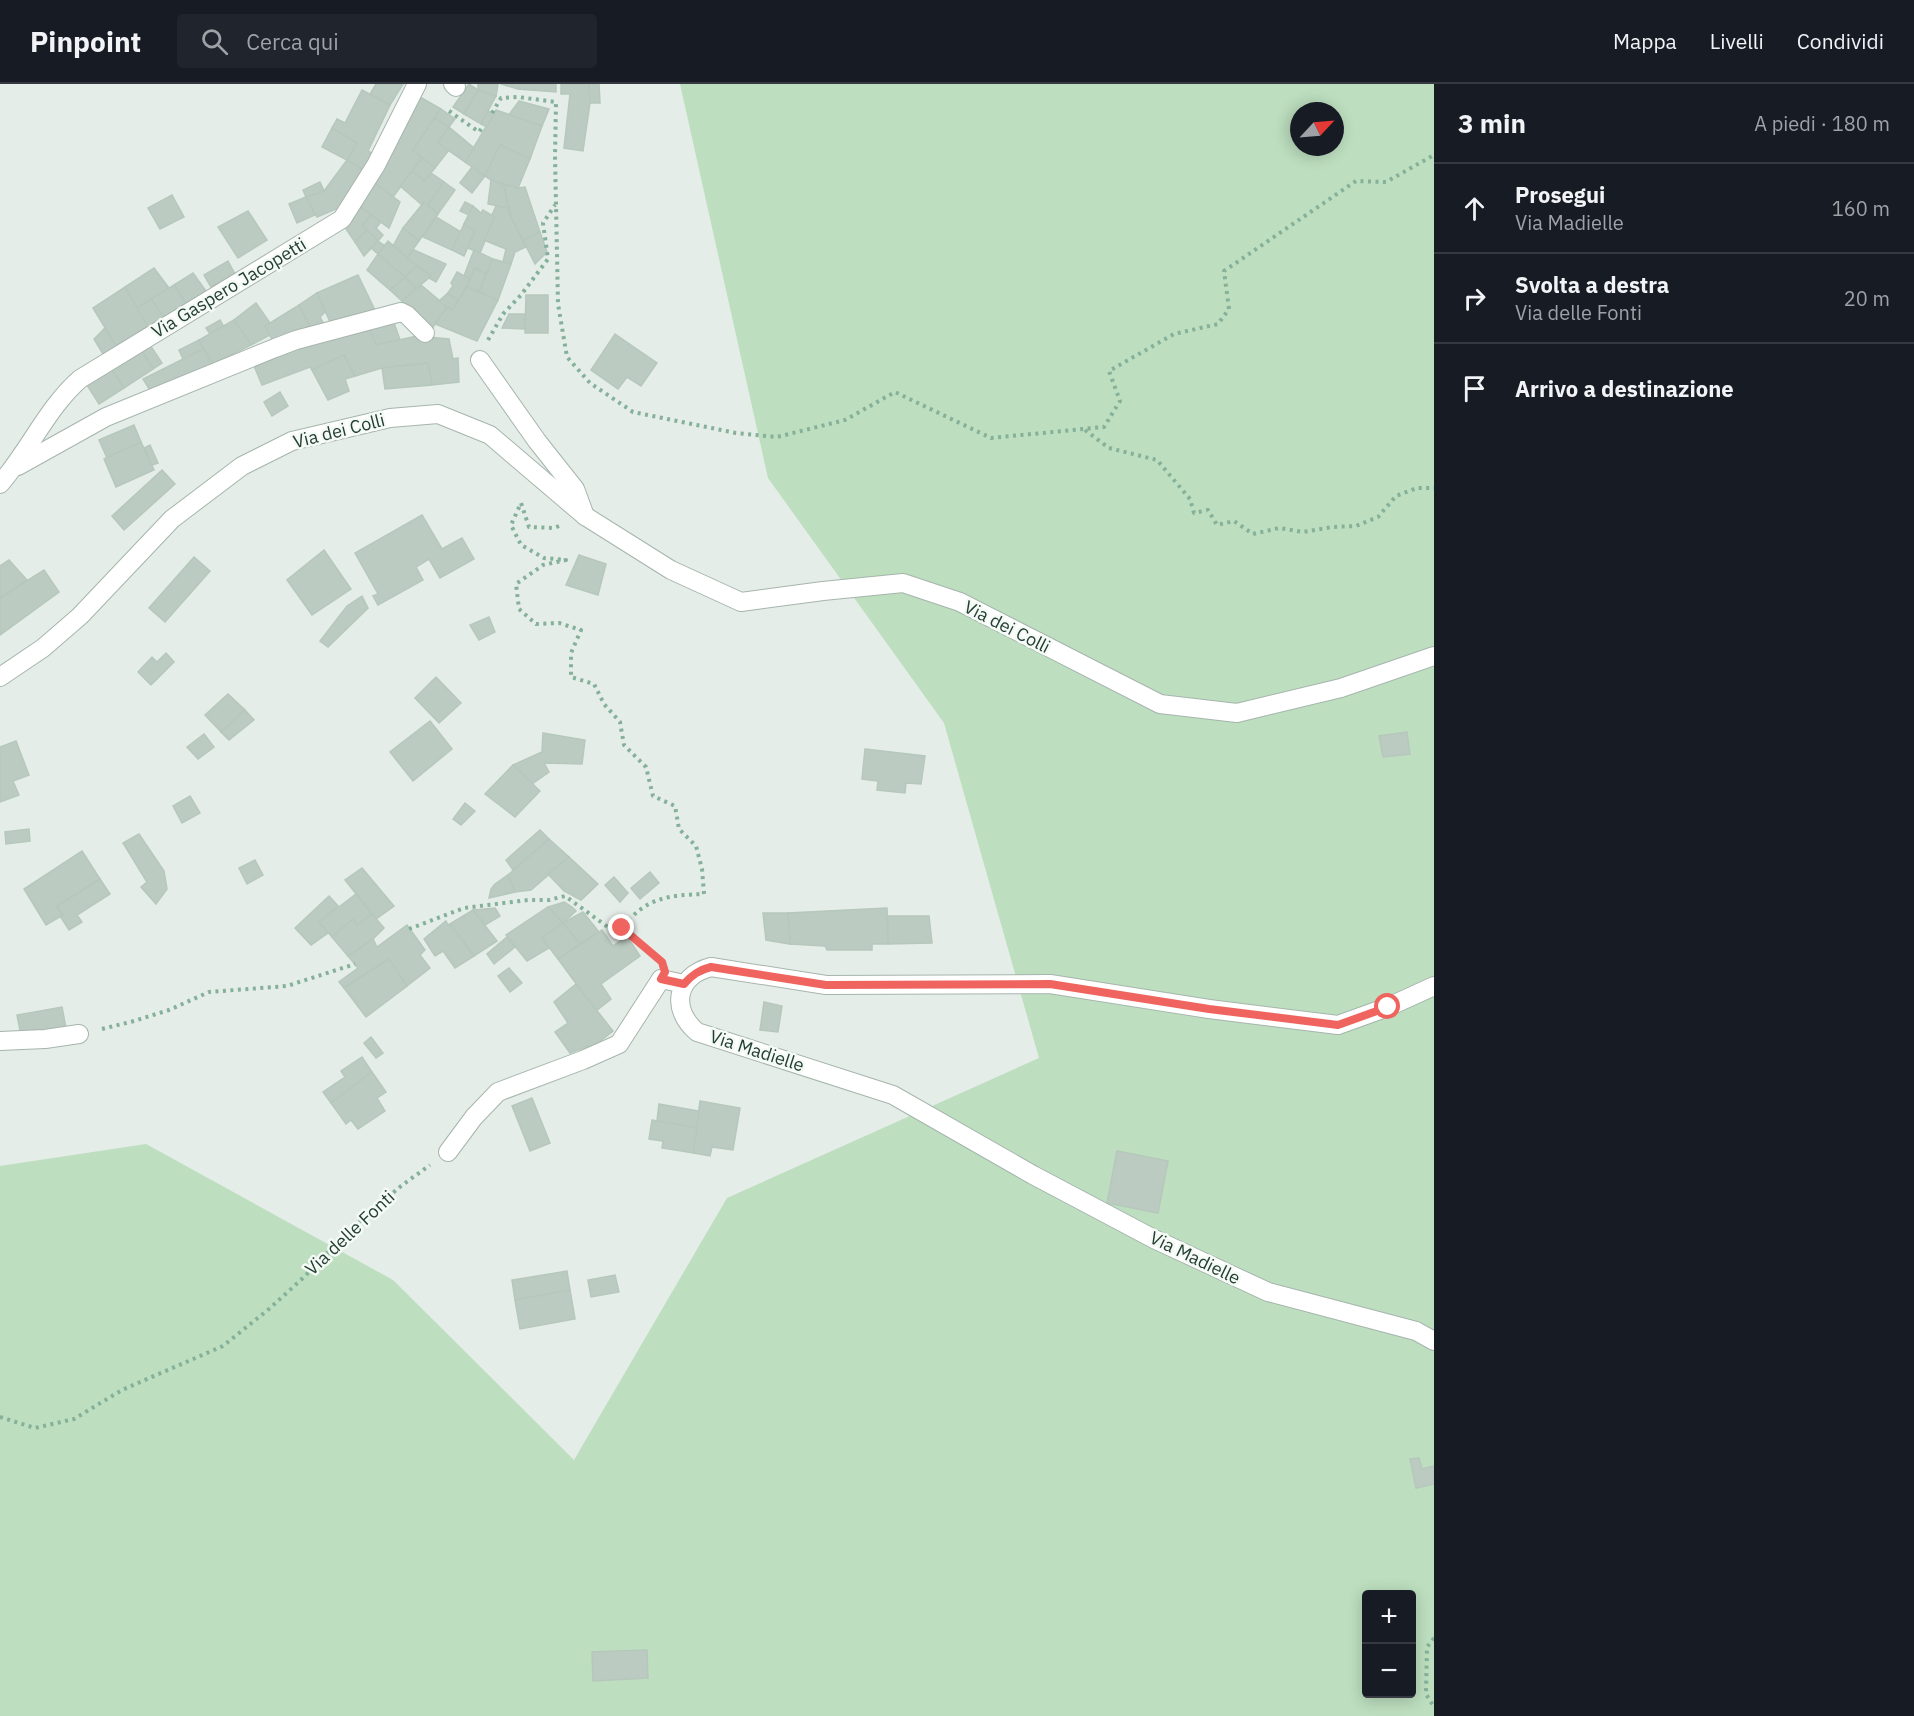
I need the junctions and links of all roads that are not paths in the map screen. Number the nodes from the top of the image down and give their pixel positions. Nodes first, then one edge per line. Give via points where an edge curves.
1 (417, 84) edge
2 (425, 333) dead end
3 (480, 360) road end
4 (14, 469) junction
5 (0, 484) edge
6 (585, 516) junction
7 (1434, 656) edge
8 (0, 677) edge
9 (684, 984) junction
10 (1434, 986) edge
11 (79, 1034) road end
12 (0, 1041) edge
13 (448, 1152) road end
14 (1434, 1341) edge

1 - 4 street, Via Gaspero Jacopetti via 376,165 342,219 80,379 65,392
2 - 4 street, Via Gaspero Jacopetti via 401,312 296,340 106,417
3 - 6 street via 575,489
4 - 5 street, Via Gaspero Jacopetti
6 - 7 street, Via dei Colli via 671,570 741,602 903,583 960,602 1160,704 1237,713 1341,688
6 - 8 street, Via dei Colli via 490,435 438,414 390,418 292,441 242,466 172,519 80,616 43,648
9 - 10 street via 700,970 711,967 826,985 1050,984 1338,1025
9 - 13 street via 661,979 619,1044 498,1092
9 - 14 street, Via Madielle via 680,994 683,1016 698,1032 893,1095 1144,1234 1268,1292 1416,1331
11 - 12 street

